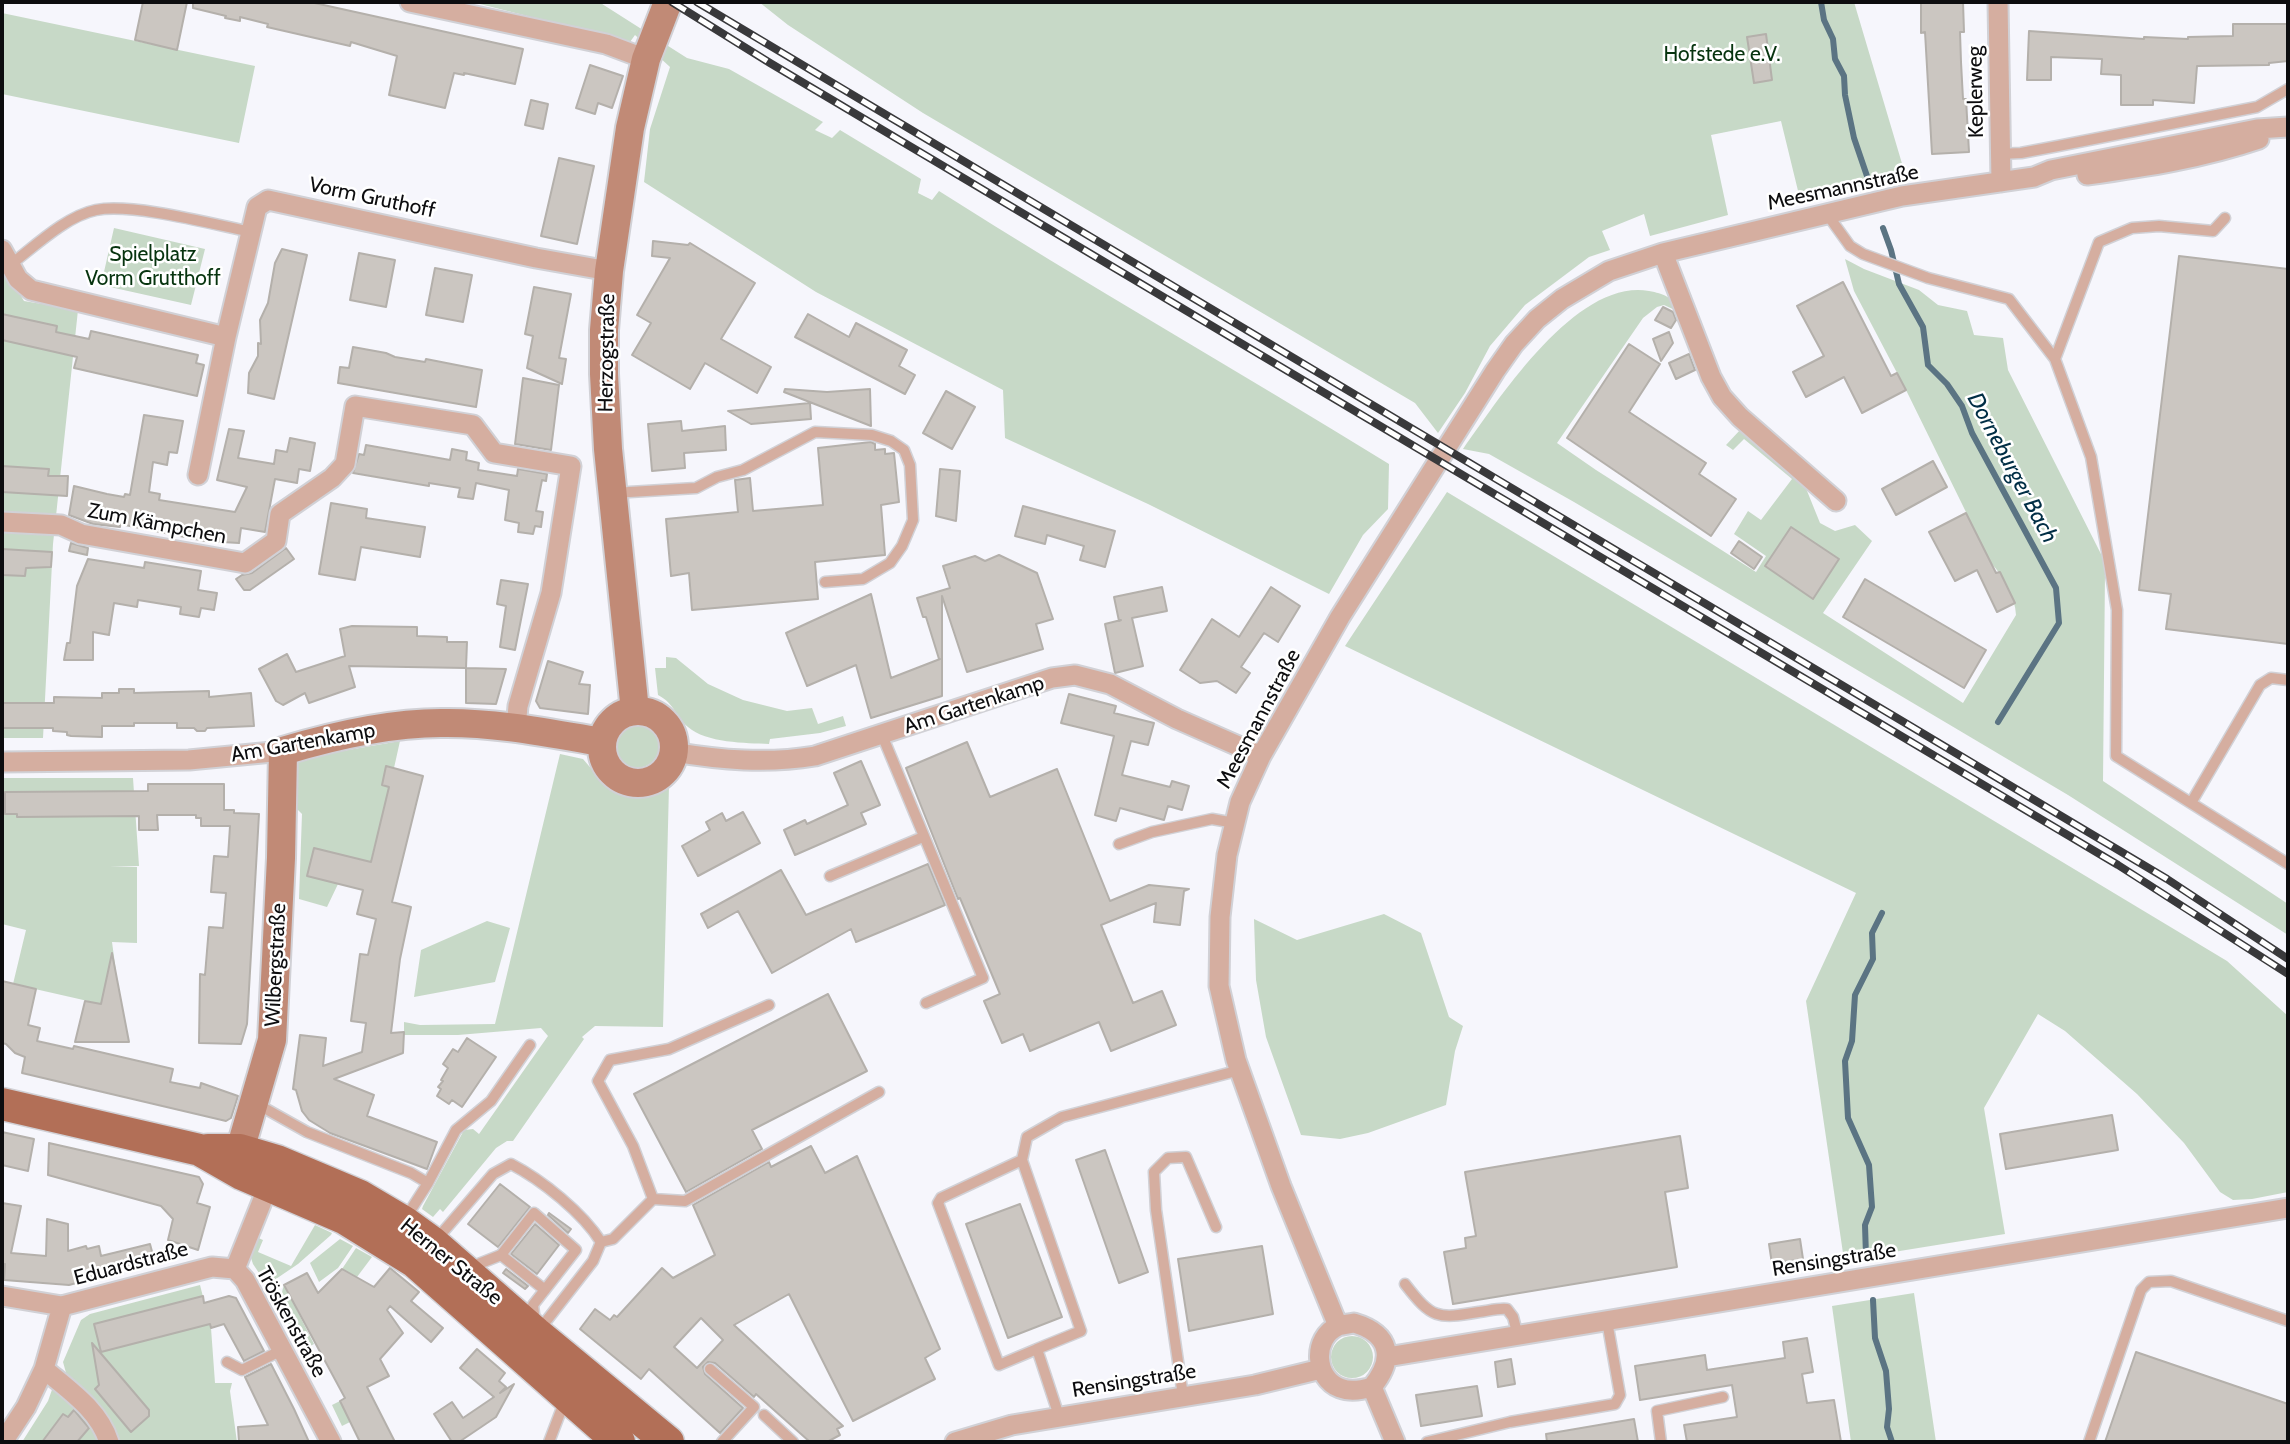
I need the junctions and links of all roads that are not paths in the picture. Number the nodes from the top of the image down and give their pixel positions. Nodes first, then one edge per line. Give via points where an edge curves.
1 (410, 2) edge
2 (668, 2) edge
3 (1998, 2) edge
4 (646, 59) junction
5 (2288, 89) edge
6 (2283, 128) edge
7 (1999, 154) junction
8 (2001, 181) junction
9 (1827, 214) junction
10 (2225, 218) dead end
11 (251, 232) junction
12 (1663, 253) junction
13 (6, 258) edge
14 (609, 271) junction
15 (226, 337) junction
16 (2055, 359) junction
17 (198, 475) dead end
18 (613, 493) junction
19 (1836, 501) dead end
20 (2, 522) edge
21 (825, 583) dead end
22 (2288, 680) edge
23 (635, 711) junction
24 (516, 728) junction
25 (882, 735) junction
26 (602, 743) junction
27 (283, 751) junction
28 (673, 752) junction
29 (1261, 756) junction
30 (2, 762) edge
31 (2191, 803) junction
32 (1235, 823) junction
33 (923, 837) junction
34 (1119, 844) dead end
35 (2288, 864) edge
36 (830, 876) dead end
37 (926, 1003) dead end
38 (769, 1005) dead end
39 (530, 1045) dead end
40 (1240, 1070) junction
41 (879, 1092) dead end
42 (254, 1102) junction
43 (2, 1104) edge
44 (1022, 1160) junction
45 (250, 1169) junction
46 (428, 1184) junction
47 (653, 1199) junction
48 (2288, 1208) edge
49 (1216, 1227) dead end
50 (601, 1242) junction
51 (411, 1243) junction
52 (501, 1255) junction
53 (235, 1269) junction
54 (464, 1270) junction
55 (1405, 1284) dead end
56 (545, 1290) junction
57 (2, 1296) edge
58 (62, 1306) junction
59 (1607, 1321) junction
60 (2288, 1321) edge
61 (1338, 1326) junction
62 (1518, 1336) junction
63 (528, 1344) junction
64 (1037, 1349) junction
65 (282, 1350) junction
66 (1388, 1357) junction
67 (227, 1362) dead end
68 (44, 1369) junction
69 (710, 1369) dead end
70 (1321, 1369) junction
71 (1372, 1387) junction
72 (567, 1395) junction
73 (1183, 1396) junction
74 (1723, 1397) dead end
75 (764, 1415) dead end
76 (1059, 1416) junction
77 (1440, 1441) edge
78 (4, 1442) edge
79 (109, 1442) edge
80 (331, 1442) edge
81 (549, 1442) edge
82 (619, 1442) edge
83 (668, 1442) edge
84 (722, 1442) edge
85 (793, 1442) edge
86 (955, 1442) edge
87 (1395, 1442) edge
88 (1427, 1442) edge
89 (1661, 1442) edge
90 (2089, 1442) edge

1 - 4 street via 606,44
2 - 4 street, Herzogstraße
3 - 7 street, Keplerweg
4 - 14 street, Herzogstraße via 630,128
5 - 7 lane via 2257,107
6 - 8 street, Meesmannstraße via 2257,129
7 - 8 street, Keplerweg
8 - 9 street, Meesmannstraße via 1902,196
9 - 12 street, Meesmannstraße
9 - 16 lane via 1850,246 1863,254 1928,278 2009,299
10 - 16 lane via 2213,231 2132,228 2099,242
11 - 13 lane via 131,210 96,210
11 - 14 street, Vorm Gruthoff via 257,207 268,200
11 - 15 street, Vorm Gruthoff
12 - 19 street via 1722,397
12 - 29 street, Meesmannstraße via 1587,283 1537,319 1514,344 1340,617
13 - 15 street via 31,290
14 - 18 street, Herzogstraße via 604,374
15 - 17 street, Vorm Gruthoff
16 - 31 lane via 2091,457 2117,610 2116,756
18 - 21 lane via 696,488 743,470 815,432 872,435 891,441 904,450 910,465 913,520 902,546 890,563 863,579
18 - 23 street, Herzogstraße
20 - 24 street, Zum Kämpchen via 61,525 81,534 244,563 276,541 280,514 345,464 355,406 472,425 494,453 571,466 551,593 518,706
22 - 31 lane via 2271,678 2260,685
23 - 26 street via 613,721
23 - 28 street via 648,712 666,725
24 - 26 street, Am Gartenkamp
24 - 27 street, Am Gartenkamp via 410,724
25 - 28 street, Am Gartenkamp via 783,762
25 - 29 street, Am Gartenkamp via 1052,678 1075,675 1110,684
25 - 33 lane
26 - 28 street via 606,763 628,781 651,780 662,773
27 - 30 street, Am Gartenkamp via 189,760
27 - 42 street, Wilbergstraße via 272,1040
29 - 32 street, Meesmannstraße
31 - 35 lane
32 - 34 lane via 1212,819
32 - 40 street, Meesmannstraße via 1220,916 1219,986
33 - 36 lane
33 - 37 lane via 983,978
38 - 47 lane via 669,1049 610,1060 598,1081 633,1146
39 - 46 lane via 491,1101 456,1130
40 - 44 lane via 1062,1117 1027,1137
40 - 61 street, Meesmannstraße
41 - 47 lane via 685,1201
42 - 45 street, Wilbergstraße
42 - 46 lane via 307,1132 411,1172
43 - 45 main road, Herner Straße via 200,1150
44 - 64 lane via 1081,1331
44 - 64 lane via 938,1203 999,1365
45 - 51 main road, Herner Straße via 344,1218
45 - 51 main road, Herner Straße via 277,1161 360,1196
45 - 53 street, Tröskenstraße via 253,1223
46 - 51 lane
47 - 50 lane via 612,1239
48 - 59 street, Rensingstraße
49 - 73 lane via 1186,1157 1168,1158 1154,1172 1156,1210
50 - 51 lane via 591,1226 511,1164
50 - 63 lane via 593,1261
51 - 54 main road, Herner Straße
51 - 63 main road, Herner Straße
52 - 54 lane
52 - 56 lane
52 - 56 lane via 534,1213 576,1250
53 - 58 street, Eduardstraße via 212,1266
53 - 65 street, Tröskenstraße
54 - 63 main road, Herner Straße
55 - 62 lane via 1424,1307 1438,1315 1507,1309
56 - 63 lane via 533,1305
57 - 58 street
58 - 68 street, Eduardstraße
59 - 62 street, Rensingstraße
59 - 77 lane via 1620,1395 1615,1404 1510,1422
60 - 90 lane via 2171,1281 2149,1282 2141,1290
61 - 66 street via 1354,1323 1370,1328
61 - 70 street via 1321,1344
62 - 66 street, Rensingstraße
63 - 72 main road, Herner Straße
63 - 83 main road, Herner Straße
64 - 76 lane
65 - 67 lane via 242,1370
65 - 80 street, Tröskenstraße
66 - 71 street
68 - 78 street, Eduardstraße
68 - 79 street via 83,1402
69 - 84 lane via 754,1407
70 - 71 street via 1340,1388 1358,1391
70 - 73 street, Rensingstraße
71 - 87 street
72 - 81 lane
72 - 82 main road, Herner Straße
73 - 76 street, Rensingstraße
74 - 89 lane via 1657,1411
75 - 85 lane
76 - 86 street, Rensingstraße
77 - 88 lane

